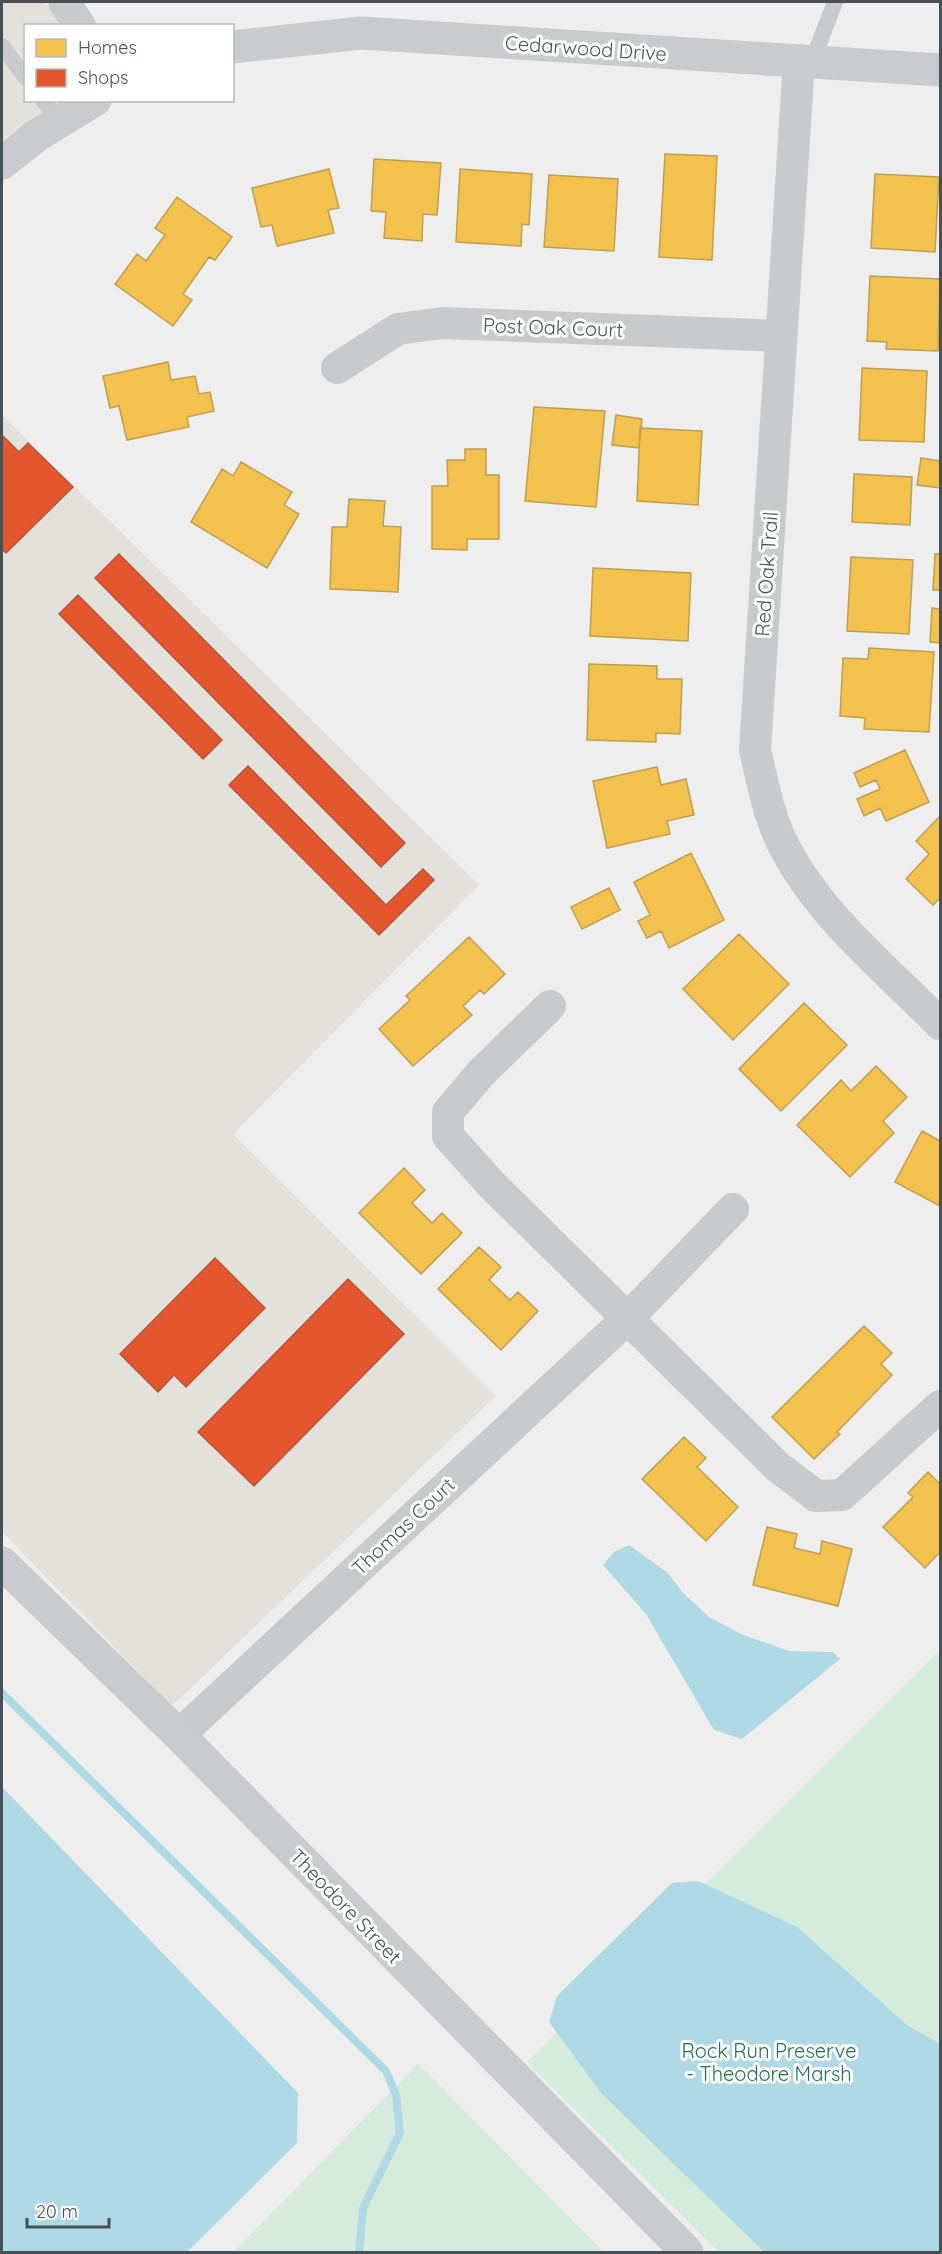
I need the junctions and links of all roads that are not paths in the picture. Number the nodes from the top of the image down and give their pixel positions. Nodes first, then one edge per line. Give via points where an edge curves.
1 (835, 2) edge
2 (2, 46) edge
3 (234, 47) edge
4 (806, 61) junction
5 (940, 70) edge
6 (24, 75) edge
7 (87, 102) edge
8 (51, 111) edge
9 (2, 163) edge
10 (781, 336) junction
11 (337, 368) dead end
12 (550, 1006) dead end
13 (940, 1024) edge
14 (733, 1209) dead end
15 (628, 1318) junction
16 (940, 1406) edge
17 (2, 1563) edge
18 (179, 1735) junction
19 (687, 2253) edge

1 - 4 lane
2 - 6 lane
3 - 4 street, Cedarwood Drive via 360,33
4 - 5 street, Cedarwood Drive
4 - 10 street, Red Oak Trail
7 - 8 street
8 - 9 street via 36,136
10 - 11 street, Post Oak Court via 442,323 398,329
10 - 13 street, Red Oak Trail via 755,750 769,807 785,849 818,900
12 - 15 street via 482,1071 448,1112 448,1136 491,1184
14 - 15 street, Thomas Court
15 - 16 street via 778,1467 816,1496 843,1495
15 - 18 street, Thomas Court
17 - 18 street, Theodore Street
18 - 19 street, Theodore Street

